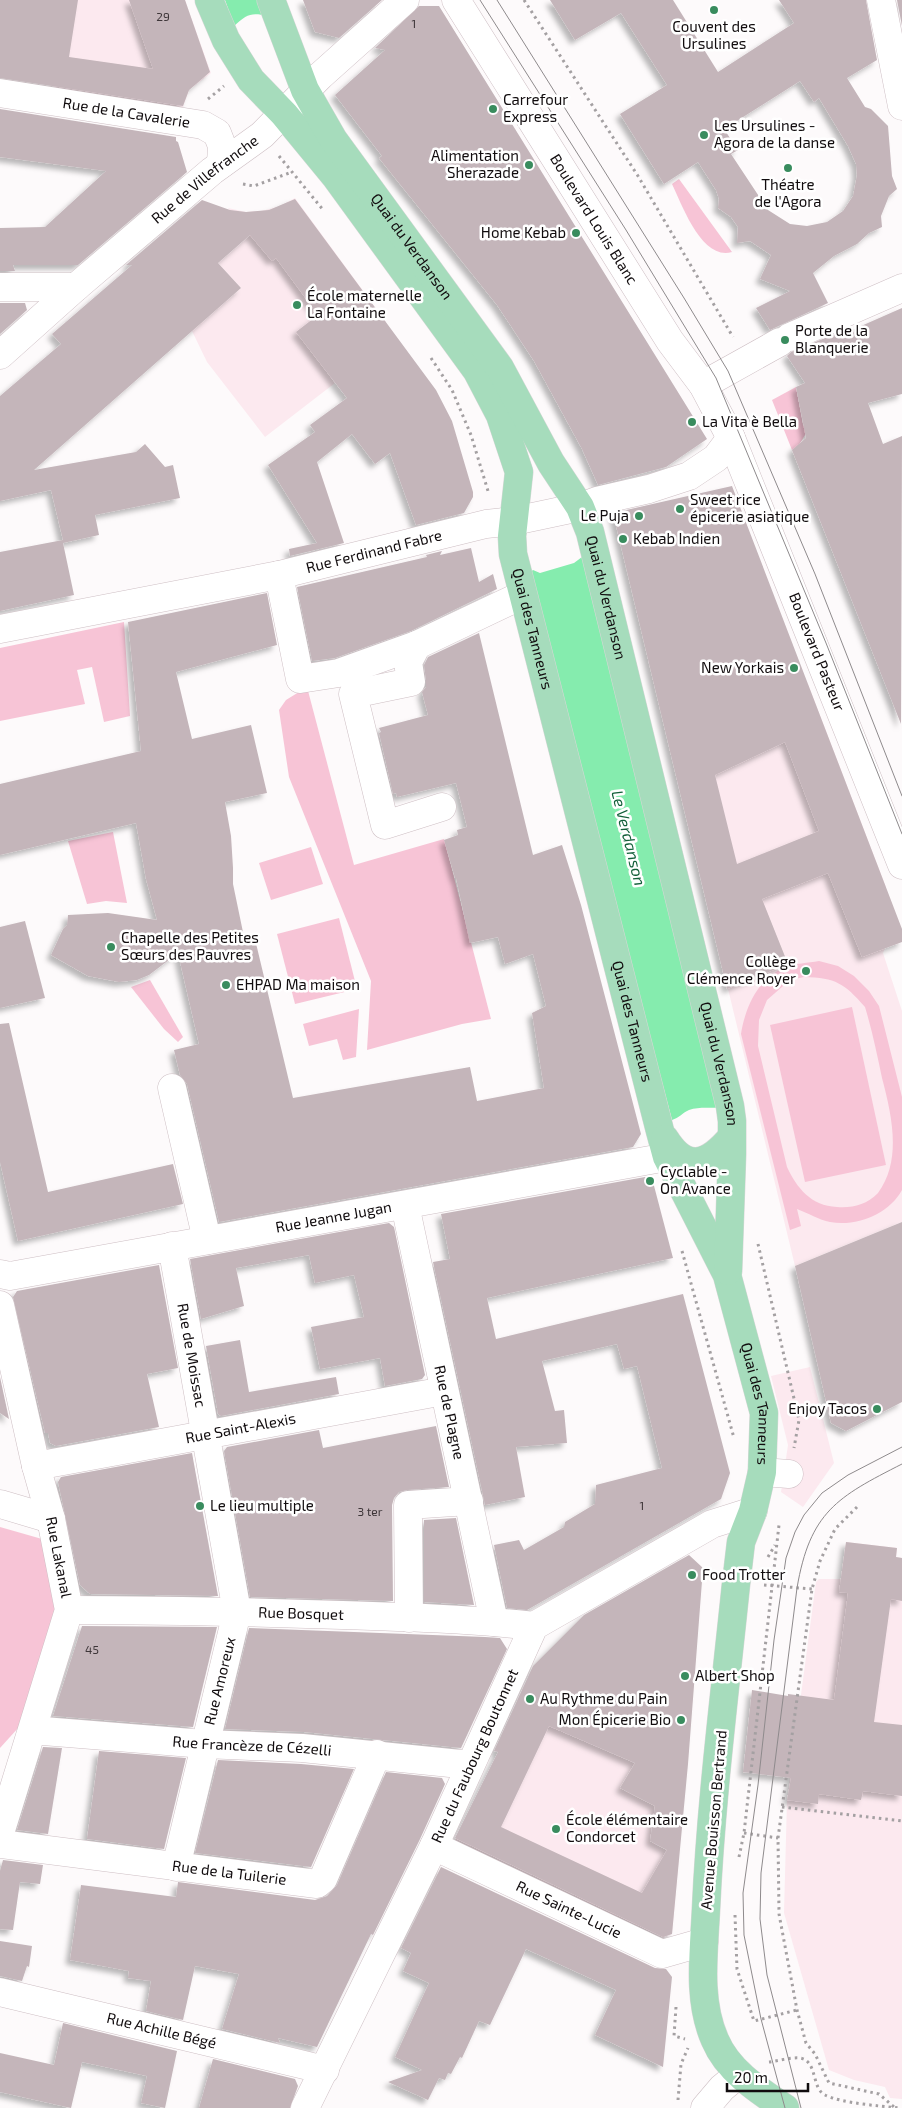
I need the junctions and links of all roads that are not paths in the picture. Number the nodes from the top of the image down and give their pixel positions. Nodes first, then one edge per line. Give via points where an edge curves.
1 (209, 0) edge
2 (271, 0) edge
3 (405, 0) edge
4 (456, 0) edge
5 (881, 0) edge
6 (896, 39) edge
7 (305, 90) junction
8 (0, 93) edge
9 (902, 106) edge
10 (284, 114) junction
11 (221, 164) junction
12 (0, 286) edge
13 (76, 287) junction
14 (902, 288) edge
15 (0, 355) edge
16 (703, 386) junction
17 (731, 438) junction
18 (580, 507) junction
19 (514, 521) junction
20 (279, 575) junction
21 (522, 595) junction
22 (0, 629) edge
23 (417, 645) junction
24 (442, 807) dead end
25 (894, 821) edge
26 (902, 865) edge
27 (172, 1088) dead end
28 (660, 1131) junction
29 (731, 1138) junction
30 (667, 1157) junction
31 (404, 1205) junction
32 (207, 1240) junction
33 (172, 1246) junction
34 (0, 1274) edge
35 (727, 1275) junction
36 (0, 1305) edge
37 (444, 1391) junction
38 (207, 1435) junction
39 (36, 1466) junction
40 (762, 1472) junction
41 (789, 1474) dead end
42 (469, 1501) junction
43 (0, 1504) edge
44 (753, 1511) junction
45 (51, 1519) junction
46 (70, 1610) junction
47 (237, 1612) junction
48 (409, 1618) junction
49 (494, 1622) junction
50 (534, 1626) junction
51 (34, 1728) junction
52 (204, 1744) junction
53 (376, 1754) junction
54 (470, 1765) junction
55 (0, 1833) edge
56 (0, 1844) edge
57 (434, 1846) junction
58 (176, 1867) junction
59 (704, 1942) junction
60 (0, 1992) edge
61 (751, 2069) junction
62 (324, 2070) junction
63 (305, 2108) edge
64 (705, 2108) edge
65 (785, 2108) edge

1 - 10 main road, Quai du Verdanson via 226,40 246,73
2 - 7 main road, Quai du Verdanson
3 - 7 street, Rue de Villefranche
4 - 16 street, Boulevard Louis Blanc via 670,341
5 - 6 street
6 - 9 street
7 - 10 street, Rue de Villefranche
7 - 18 main road, Quai du Verdanson via 333,139 500,368 551,463
8 - 11 street, Rue de la Cavalerie via 203,126 216,133 222,146
10 - 11 street, Rue de Villefranche
10 - 19 main road, Quai du Verdanson via 335,176 477,370 500,415 519,472
11 - 13 street, Rue de Villefranche
12 - 13 street
13 - 15 street, Rue de Villefranche
14 - 16 street via 786,340
16 - 17 street, Boulevard Louis Blanc
17 - 18 street, Rue Ferdinand Fabre via 716,458 689,476
17 - 25 street, Boulevard Pasteur
18 - 19 street, Rue Ferdinand Fabre
18 - 29 main road, Quai du Verdanson via 597,552 725,1087 732,1122
19 - 20 street, Rue Ferdinand Fabre via 486,524
19 - 21 main road, Quai des Tanneurs via 513,554
20 - 22 street, Rue Ferdinand Fabre
20 - 23 street via 300,679 338,672
21 - 23 street
21 - 28 main road, Quai des Tanneurs
23 - 24 street via 408,662 410,682 352,694 385,825
25 - 26 street, Boulevard Pasteur
27 - 32 street
28 - 29 main road via 674,1154 690,1162 704,1160
28 - 30 main road, Quai des Tanneurs
29 - 35 main road, Quai du Verdanson
30 - 31 street, Rue Jeanne Jugan
30 - 35 main road, Quai des Tanneurs
31 - 32 street, Rue Jeanne Jugan
31 - 37 street, Rue de Plagne
32 - 33 street, Rue Jeanne Jugan
33 - 34 street, Rue Jeanne Jugan via 10,1276
33 - 38 street, Rue de Moissac
35 - 40 main road, Quai des Tanneurs via 764,1412
36 - 39 street, Rue Lakanal
37 - 38 street, Rue Saint-Alexis
37 - 42 street, Rue de Plagne
38 - 39 street, Rue Saint-Alexis
38 - 47 street, Rue de Moissac
39 - 45 street, Rue Lakanal
40 - 41 street
40 - 44 main road, Quai des Tanneurs
42 - 48 street via 408,1505
42 - 49 street, Rue de Plagne
43 - 45 street
44 - 50 street via 712,1524
44 - 59 main road, Avenue Bouisson Bertrand via 741,1542 736,1584 708,1854
45 - 46 street, Rue Lakanal
46 - 47 street, Rue Bosquet
46 - 51 street, Rue Lakanal
47 - 48 street, Rue Bosquet
47 - 52 street, Rue Amoreux
48 - 49 street, Rue Bosquet
49 - 50 street, Rue Bosquet
50 - 54 street, Rue du Faubourg Boutonnet
51 - 52 street, Rue Francèze de Cézelli
51 - 55 street, Rue Lakanal
52 - 53 street, Rue Francèze de Cézelli
52 - 58 street, Rue Amoreux
53 - 54 street, Rue Francèze de Cézelli
53 - 58 street, Rue de la Tuilerie via 323,1879 317,1884
54 - 57 street, Rue du Faubourg Boutonnet
56 - 58 street, Rue de la Tuilerie
57 - 59 street, Rue Sainte-Lucie via 662,1954
57 - 62 street, Rue du Faubourg Boutonnet
59 - 61 main road, Avenue Bouisson Bertrand via 706,2011 715,2041 725,2058
60 - 62 street, Rue Achille Bégé
61 - 64 street via 722,2088
61 - 65 main road, Avenue Bouisson Bertrand
62 - 63 street, Rue du Faubourg Boutonnet

